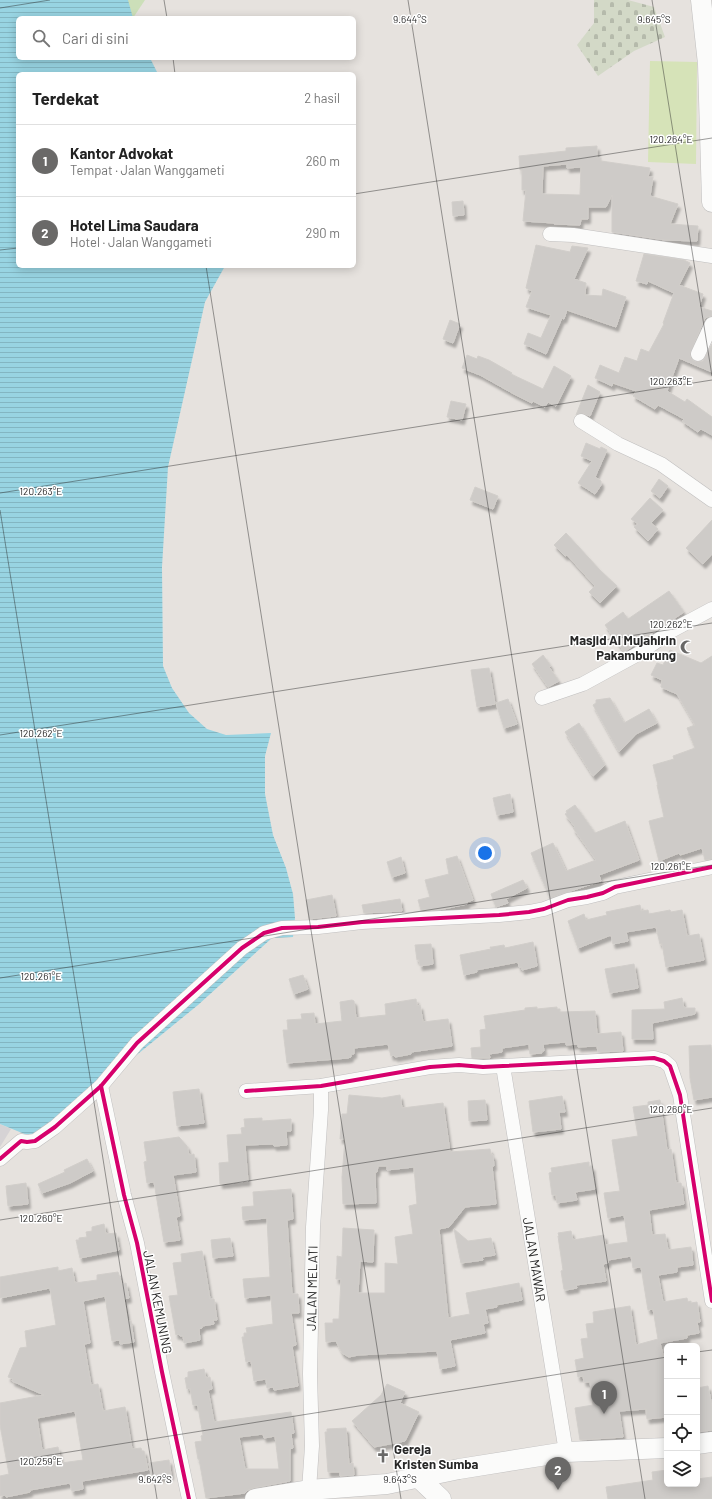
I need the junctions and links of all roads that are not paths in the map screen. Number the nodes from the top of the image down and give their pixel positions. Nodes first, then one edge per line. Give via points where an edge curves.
1 (701, 0) edge
2 (712, 202) edge
3 (550, 234) dead end
4 (712, 256) edge
5 (712, 324) edge
6 (698, 354) dead end
7 (581, 421) dead end
8 (712, 500) edge
9 (712, 609) edge
10 (542, 698) dead end
11 (712, 867) edge
12 (503, 1066) junction
13 (101, 1086) junction
14 (321, 1086) junction
15 (246, 1091) dead end
16 (0, 1159) edge
17 (710, 1275) edge
18 (712, 1301) edge
19 (712, 1442) edge
20 (700, 1444) edge
21 (664, 1448) edge
22 (566, 1452) junction
23 (419, 1478) junction
24 (309, 1490) junction
25 (384, 1491) edge
26 (189, 1499) edge
27 (255, 1499) edge
28 (441, 1499) edge

1 - 2 street via 708,64
3 - 4 street via 573,235
5 - 6 street
7 - 8 street via 618,444 661,464
9 - 10 street via 583,684
11 - 13 street via 615,887 529,912 282,928 264,933 242,948 137,1044
12 - 14 street via 430,1067
12 - 17 street via 654,1058 670,1066 680,1095
12 - 22 street, JALAN MAWAR
13 - 16 street via 55,1127 35,1141 21,1141
13 - 26 street, JALAN KEMUNING
14 - 15 street
14 - 24 street, JALAN MELATI via 313,1227 310,1374 312,1446
17 - 18 street
19 - 20 street
21 - 22 street
22 - 23 street
23 - 25 street
23 - 28 street
24 - 25 street
24 - 27 street

